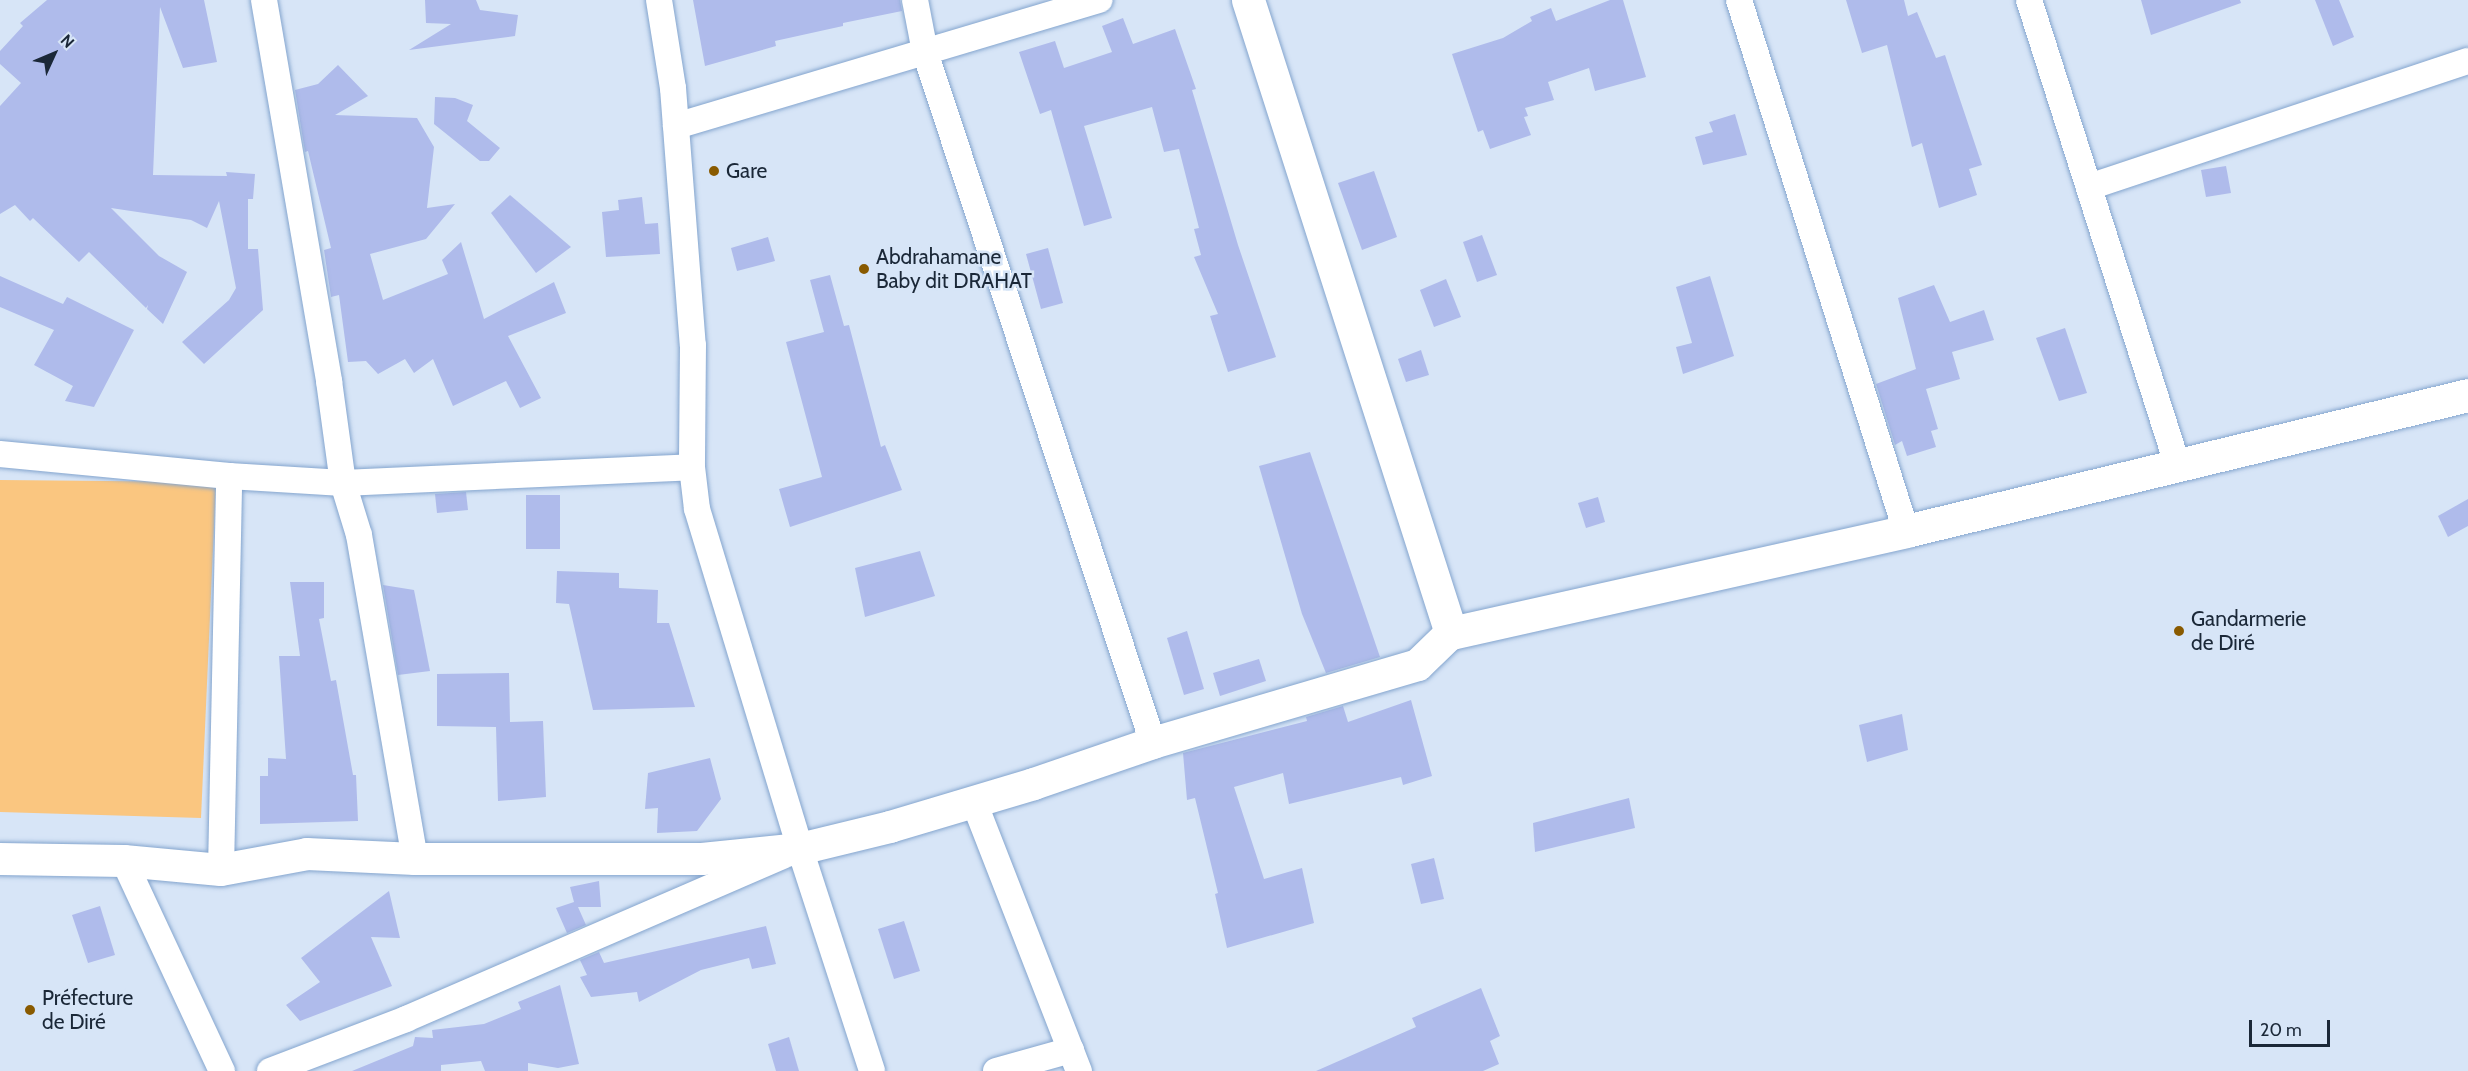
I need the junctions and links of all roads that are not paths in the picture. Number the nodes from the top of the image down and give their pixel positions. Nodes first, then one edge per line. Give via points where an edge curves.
1 (264, 0) edge
2 (659, 0) edge
3 (915, 0) edge
4 (1100, 0) edge
5 (1248, 0) edge
6 (1739, 0) edge
7 (2029, 0) edge
8 (925, 52) junction
9 (2468, 61) edge
10 (676, 126) junction
11 (2089, 187) junction
12 (2468, 395) edge
13 (0, 454) edge
14 (2177, 465) junction
15 (692, 467) junction
16 (229, 476) junction
17 (343, 483) junction
18 (1906, 531) junction
19 (1451, 633) junction
20 (1154, 743) junction
21 (974, 802) junction
22 (800, 849) junction
23 (0, 859) edge
24 (416, 859) junction
25 (124, 861) junction
26 (222, 870) junction
27 (1075, 1061) edge
28 (222, 1071) edge
29 (270, 1071) edge
30 (872, 1071) edge
31 (996, 1071) edge

1 - 17 street
2 - 10 street
3 - 8 street
4 - 8 street
5 - 19 main road
6 - 18 street
7 - 11 street
8 - 10 street
8 - 20 street
9 - 11 street
10 - 15 street via 693,345
11 - 14 street
12 - 14 main road
13 - 16 street
14 - 18 main road
15 - 17 street
15 - 22 street via 697,509
16 - 17 street
16 - 26 street
17 - 24 street via 359,535
18 - 19 main road
19 - 20 street via 1418,665
20 - 21 street
21 - 22 street
21 - 27 street
22 - 24 street via 702,859
22 - 29 street via 406,1019
22 - 30 street
23 - 25 street
24 - 26 street via 307,854
25 - 26 street
25 - 28 street
27 - 31 street

